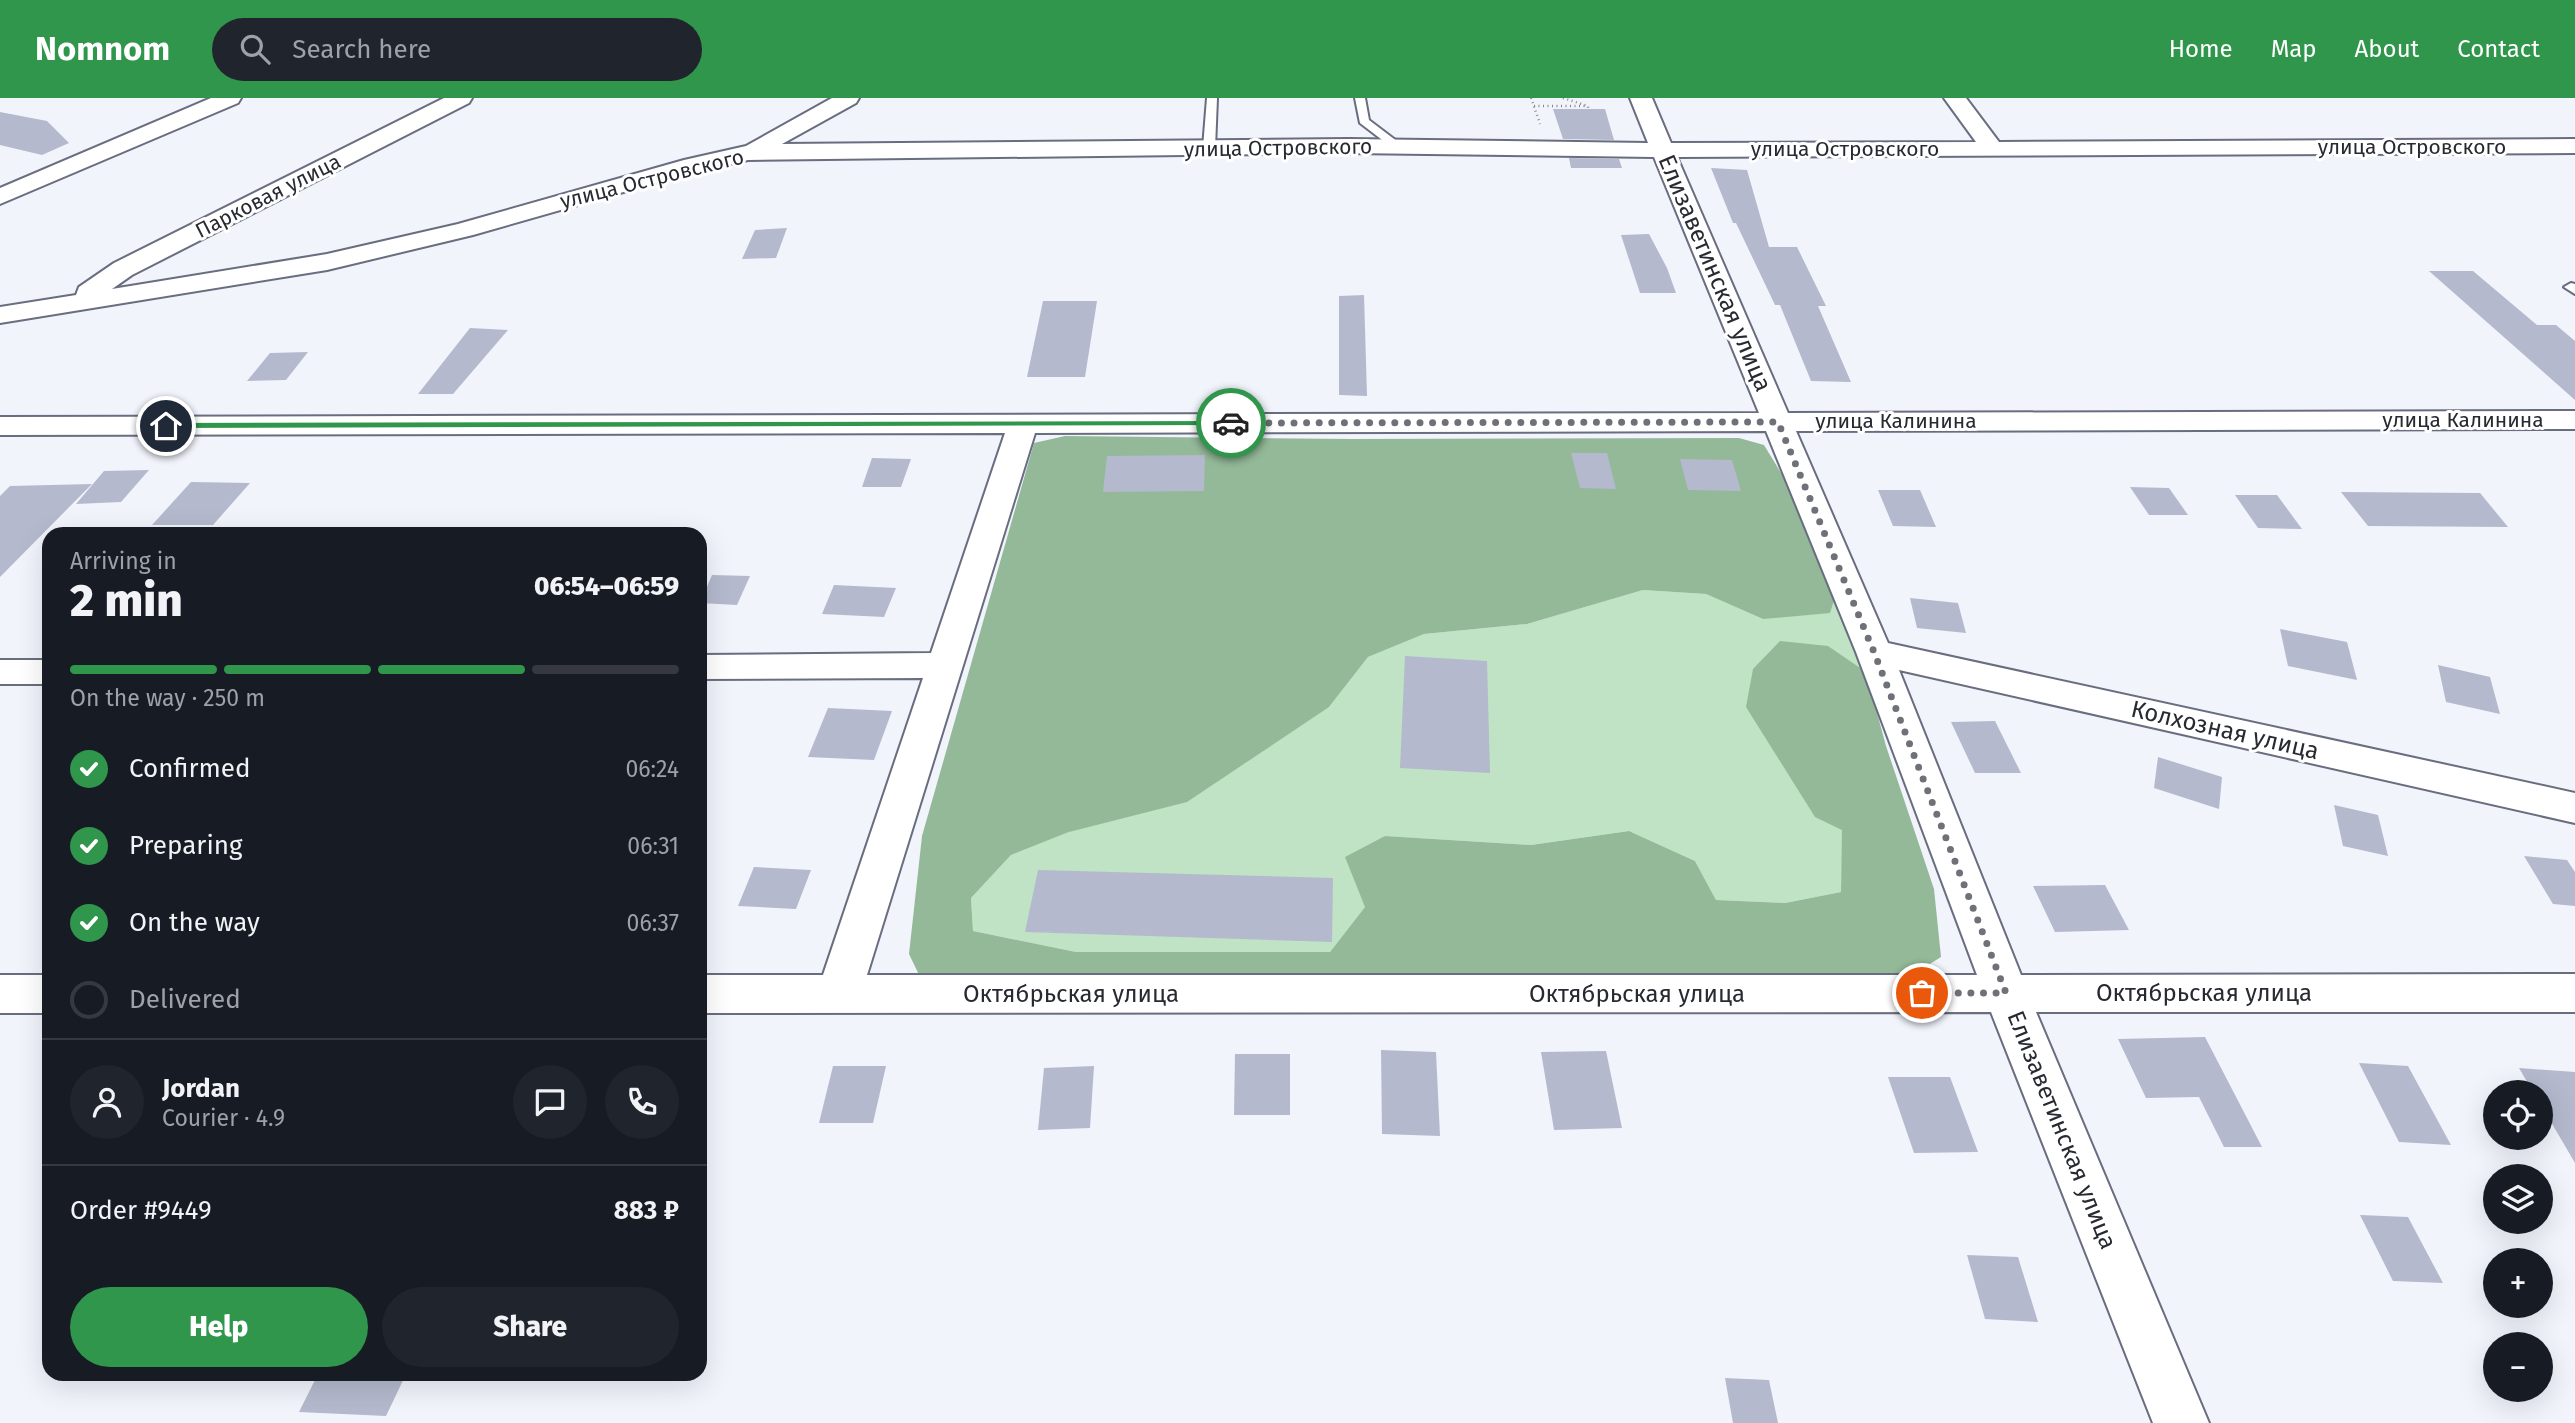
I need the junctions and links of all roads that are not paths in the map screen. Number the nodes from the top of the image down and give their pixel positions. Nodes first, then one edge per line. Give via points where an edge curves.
1 (230, 98) edge
2 (461, 98) edge
3 (848, 98) edge
4 (1212, 98) edge
5 (1360, 98) edge
6 (1641, 98) edge
7 (1955, 98) edge
8 (2575, 146) edge
9 (1398, 147) junction
10 (1209, 148) junction
11 (1992, 148) junction
12 (1663, 149) junction
13 (748, 153) junction
14 (0, 197) edge
15 (79, 300) junction
16 (0, 315) edge
17 (2575, 420) edge
18 (1778, 422) junction
19 (1023, 424) junction
20 (0, 426) edge
21 (1874, 652) junction
22 (946, 666) junction
23 (707, 667) edge
24 (0, 672) edge
25 (42, 672) edge
26 (2575, 807) edge
27 (2006, 993) junction
28 (2575, 993) edge
29 (707, 994) edge
30 (839, 994) junction
31 (0, 995) edge
32 (42, 995) edge
33 (2181, 1423) edge

1 - 14 street
2 - 15 street, Парковая улица via 122,269
3 - 13 street
4 - 10 lane
5 - 9 lane via 1364,121
6 - 12 street, Елизаветинская улица
7 - 11 street
8 - 11 street, улица Островского
9 - 10 street, улица Островского
9 - 12 street, улица Островского
10 - 13 street, улица Островского
11 - 12 street, улица Островского
12 - 18 street, Елизаветинская улица
13 - 15 street, улица Островского via 327,262
15 - 16 street, улица Островского
17 - 18 street, улица Калинина
18 - 19 street, улица Калинина
18 - 21 street, Елизаветинская улица
19 - 20 street, улица Калинина
19 - 22 street
21 - 26 street, Колхозная улица
21 - 27 street, Елизаветинская улица
22 - 23 street
22 - 30 street
24 - 25 street
27 - 28 street, Октябрьская улица
27 - 30 street, Октябрьская улица
27 - 33 street, Елизаветинская улица
29 - 30 street, Октябрьская улица
31 - 32 street

